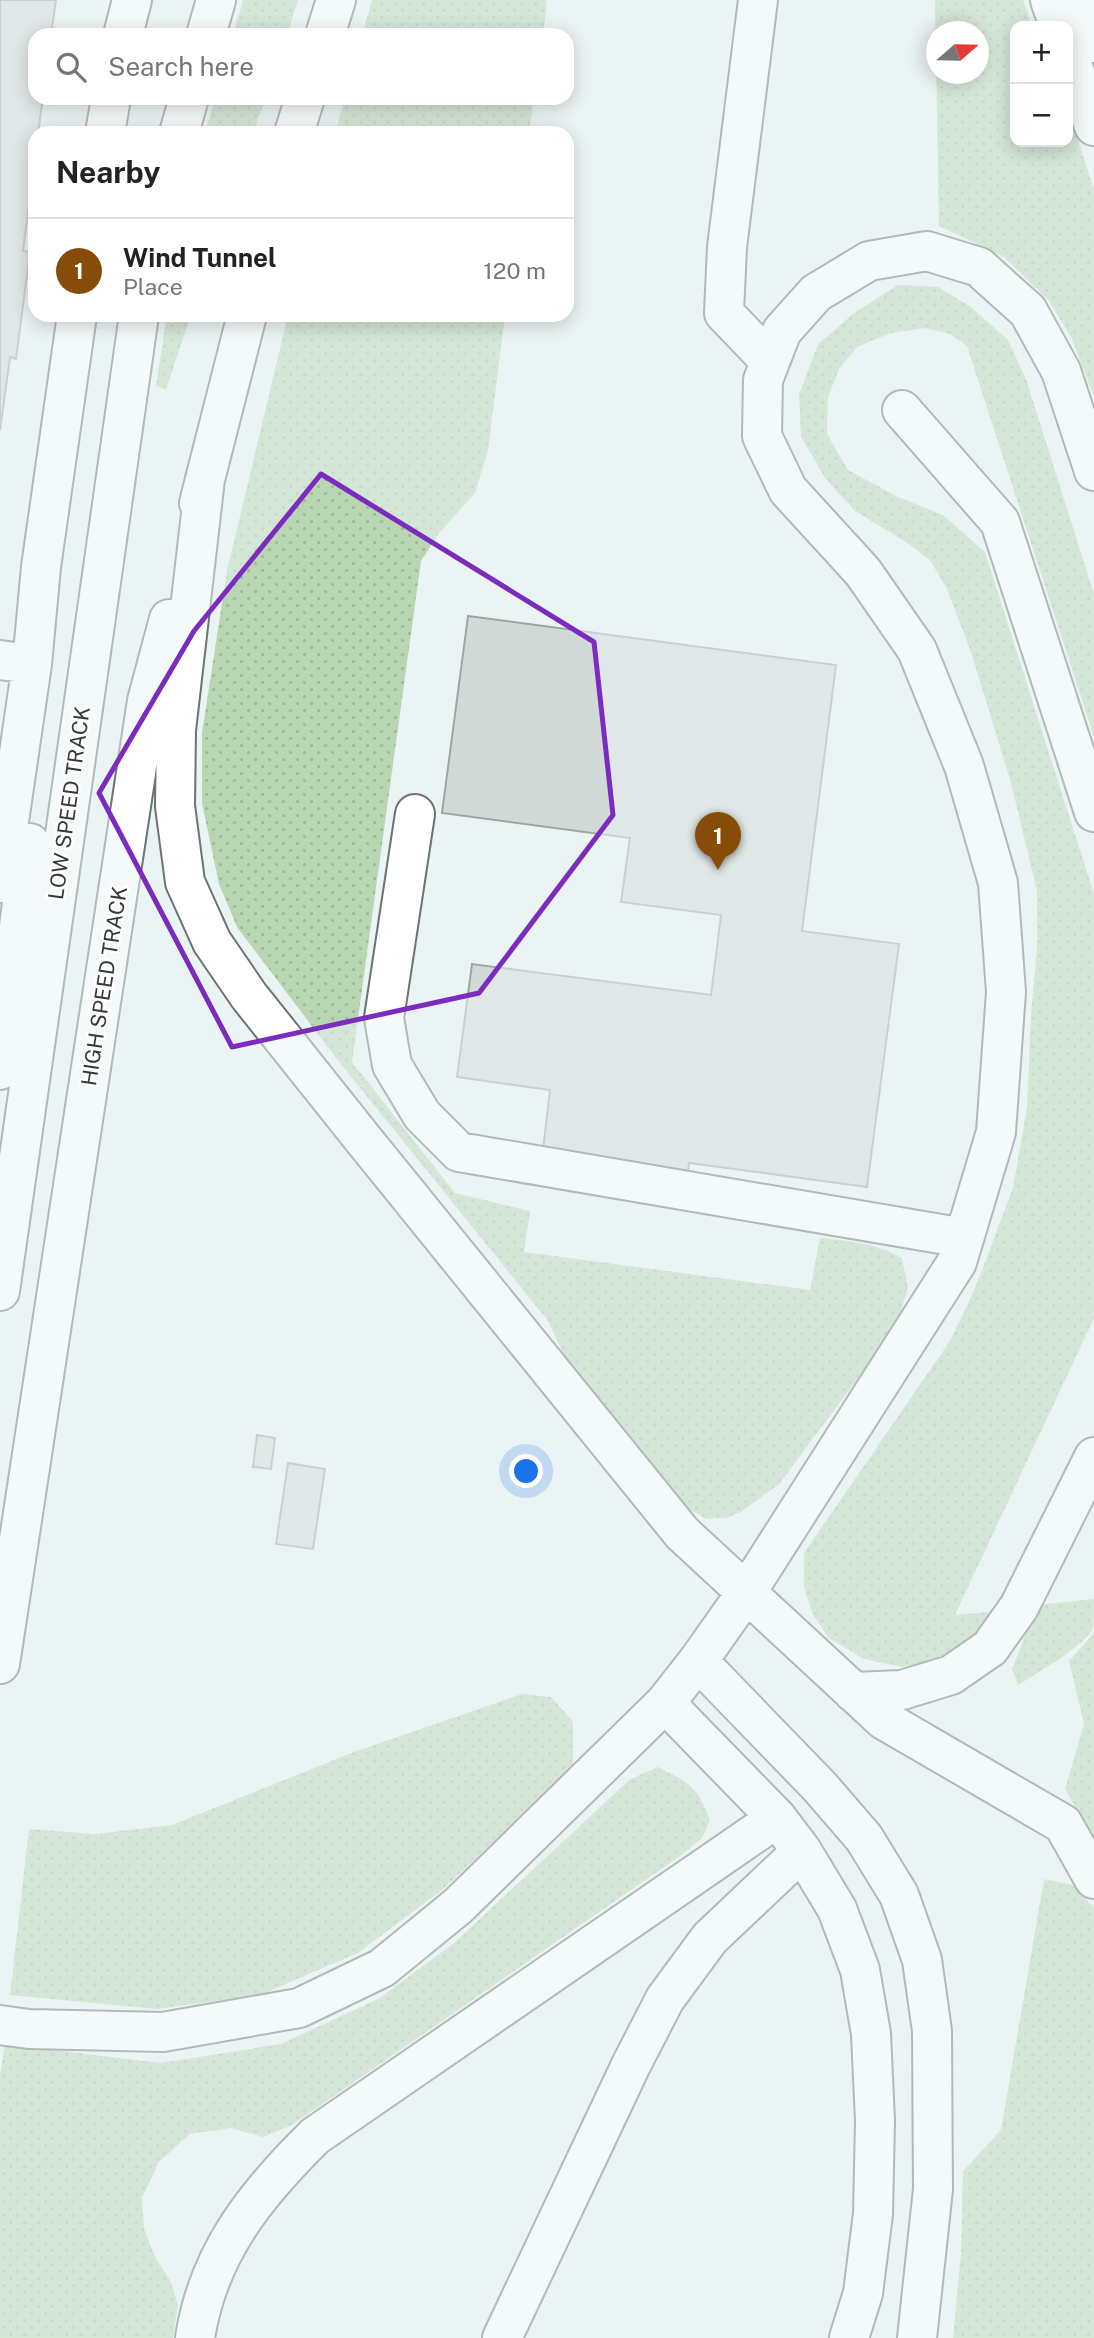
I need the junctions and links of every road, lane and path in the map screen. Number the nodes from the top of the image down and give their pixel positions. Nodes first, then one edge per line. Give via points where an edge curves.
1 (132, 0) edge
2 (216, 0) edge
3 (335, 0) edge
4 (758, 0) edge
5 (1050, 0) edge
6 (1082, 0) edge
7 (1057, 21) edge
8 (126, 28) edge
9 (208, 28) edge
10 (327, 28) edge
11 (1094, 43) edge
12 (1073, 67) edge
13 (110, 105) edge
14 (187, 105) edge
15 (303, 105) edge
16 (106, 126) edge
17 (181, 126) edge
18 (296, 126) edge
19 (1094, 126) edge
20 (76, 322) edge
21 (138, 322) edge
22 (245, 322) edge
23 (770, 361) junction
24 (902, 410) dead end
25 (1094, 471) edge
26 (205, 479) junction
27 (16, 662) edge
28 (10, 740) edge
29 (1094, 812) edge
30 (415, 814) dead end
31 (0, 883) edge
32 (0, 1070) edge
33 (964, 1238) junction
34 (0, 1291) edge
35 (1094, 1457) edge
36 (746, 1592) junction
37 (698, 1661) junction
38 (0, 1664) edge
39 (853, 1692) junction
40 (665, 1703) junction
41 (777, 1818) junction
42 (802, 1851) junction
43 (1094, 1879) edge
44 (15, 2027) edge
45 (195, 2338) edge
46 (502, 2338) edge
47 (849, 2338) edge
48 (917, 2338) edge

1 - 8 lane
2 - 9 lane
3 - 10 lane
4 - 23 lane via 727,247 724,313
5 - 7 lane
6 - 11 lane
12 - 19 lane
13 - 16 lane
14 - 17 lane
15 - 18 lane
20 - 27 lane via 41,567
21 - 34 lane, LOW SPEED TRACK
22 - 26 lane, HIGH SPEED TRACK
23 - 25 lane via 782,331 816,293 869,261 927,251 979,267 1028,311 1062,371
23 - 33 lane via 763,380 762,436 788,490 863,572 917,650 964,766 998,883 1006,992 996,1132
24 - 29 lane via 1000,522
26 - 36 lane via 176,730 175,806 185,881 212,942 249,996 682,1533
26 - 38 lane, HIGH SPEED TRACK via 147,701
27 - 28 lane
28 - 31 lane
28 - 32 lane via 35,799
30 - 33 lane via 384,1018 392,1065 422,1115 459,1152
33 - 36 lane via 957,1262
35 - 39 lane via 1019,1606 990,1648 951,1675 902,1690
36 - 37 lane
36 - 39 lane
37 - 40 lane
37 - 48 lane via 864,1838 899,1895 922,1960 932,2031 933,2189
39 - 43 lane via 884,1720 1063,1824
40 - 41 lane
40 - 44 lane via 458,1906 382,1968 299,2008 163,2032
41 - 42 lane
41 - 45 lane via 315,2136 278,2172 215,2263
42 - 46 lane via 710,1938 665,1999
42 - 47 lane via 836,1909 860,1970 871,2034 876,2121 873,2214 863,2293

